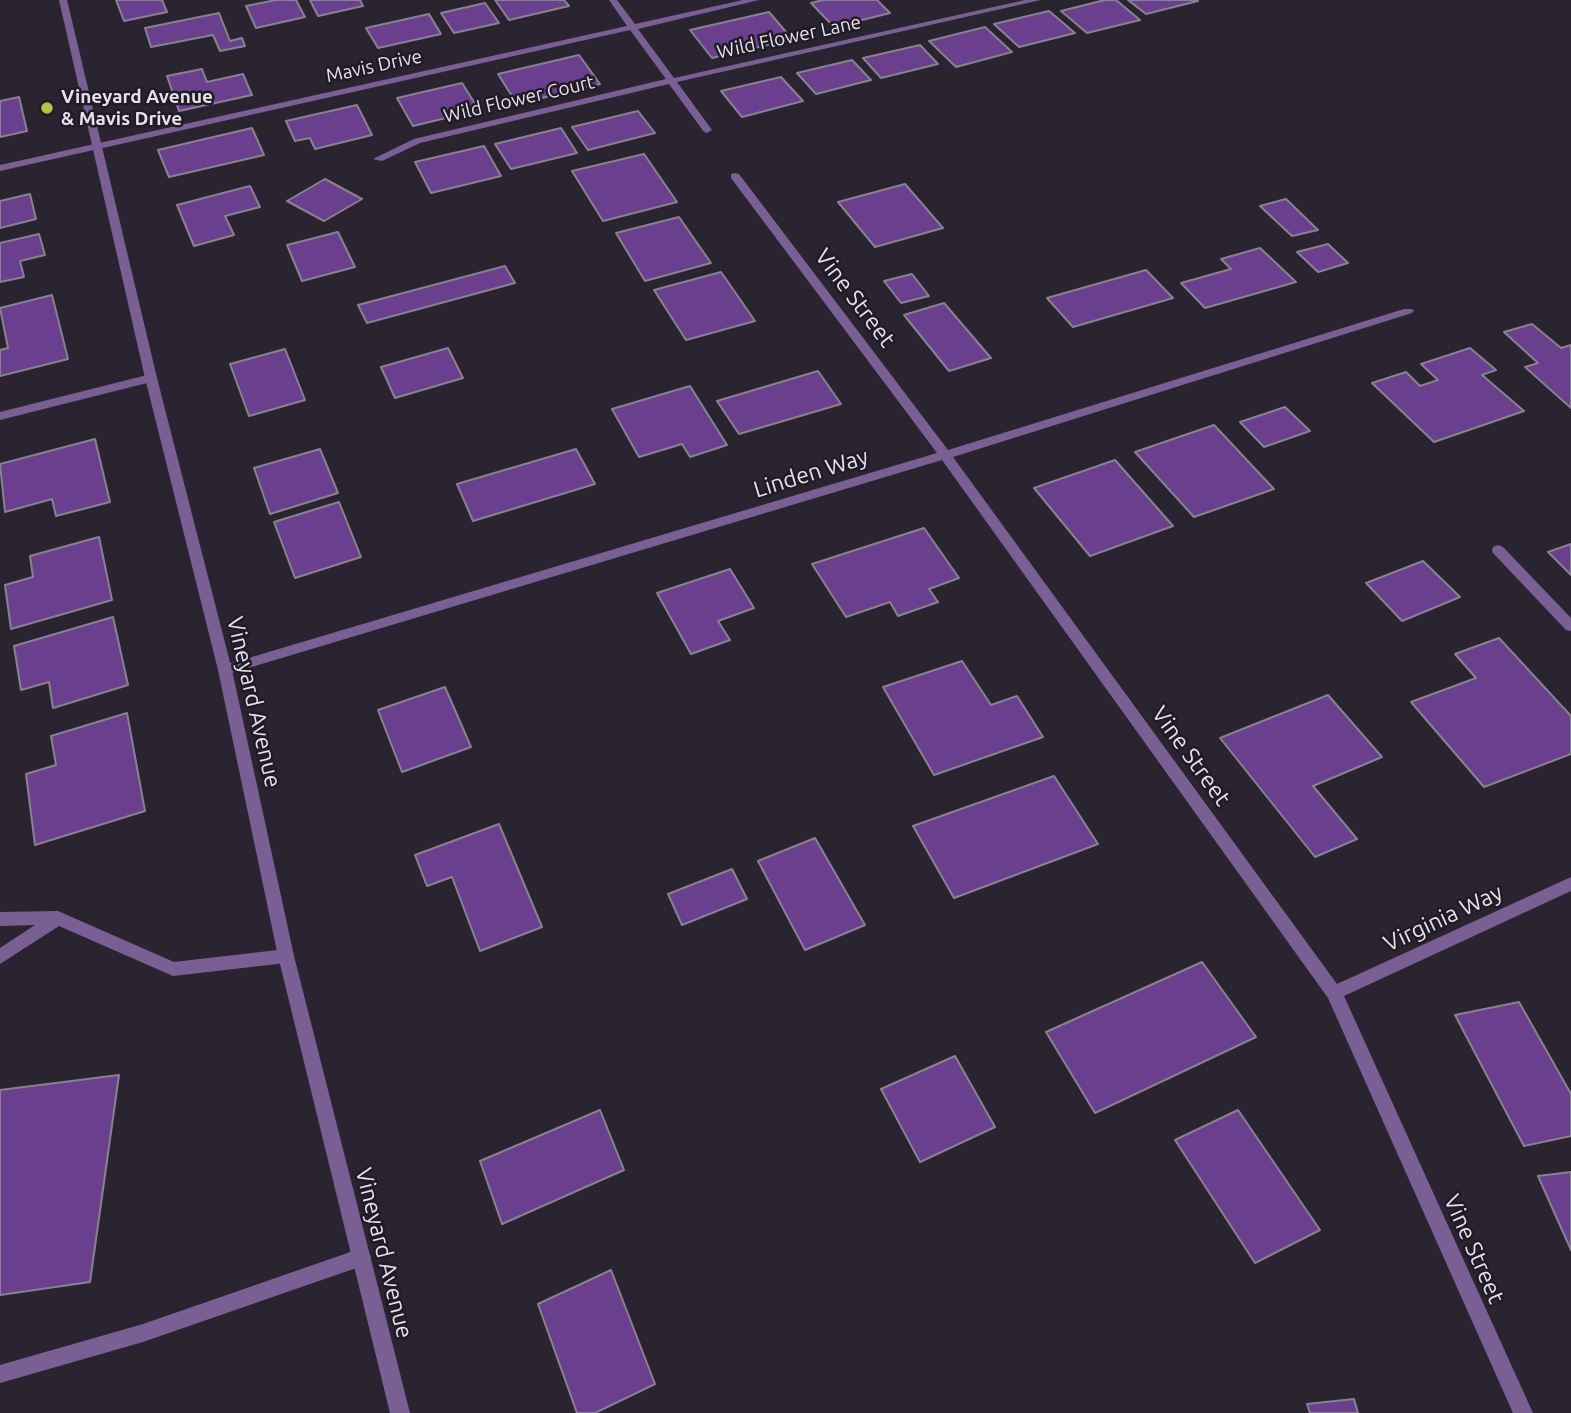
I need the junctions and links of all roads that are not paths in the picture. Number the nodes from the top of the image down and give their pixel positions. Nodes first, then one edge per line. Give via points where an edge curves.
1 (63, 0) edge
2 (612, 0) edge
3 (755, 0) edge
4 (1037, 0) edge
5 (632, 27) junction
6 (671, 81) junction
7 (707, 130) dead end
8 (95, 146) junction
9 (378, 159) dead end
10 (0, 168) edge
11 (735, 176) dead end
12 (1408, 311) dead end
13 (151, 378) junction
14 (0, 416) edge
15 (945, 455) junction
16 (1498, 550) dead end
17 (1571, 626) edge
18 (225, 670) junction
19 (1571, 884) edge
20 (58, 918) junction
21 (0, 919) edge
22 (286, 956) junction
23 (0, 957) edge
24 (1334, 993) junction
25 (362, 1257) junction
26 (0, 1374) edge
27 (400, 1413) edge
28 (1523, 1413) edge

1 - 8 street, Vineyard Avenue
2 - 5 street
3 - 5 street, Mavis Drive
4 - 6 street, Wild Flower Lane
5 - 6 street
5 - 8 street, Mavis Drive
6 - 7 street
6 - 9 street, Wild Flower Court via 417,141
8 - 10 street, Mavis Drive
8 - 13 street, Vineyard Avenue
11 - 15 street, Vine Street
12 - 15 street, Linden Way
13 - 14 street
13 - 18 street, Vineyard Avenue
15 - 18 street, Linden Way
15 - 24 street, Vine Street
16 - 17 street
18 - 22 street, Vineyard Avenue
19 - 24 street, Virginia Way
20 - 21 street
20 - 22 street via 173,969
20 - 23 street
22 - 25 street, Vineyard Avenue
24 - 28 street, Vine Street
25 - 26 street via 143,1333
25 - 27 street, Vineyard Avenue

